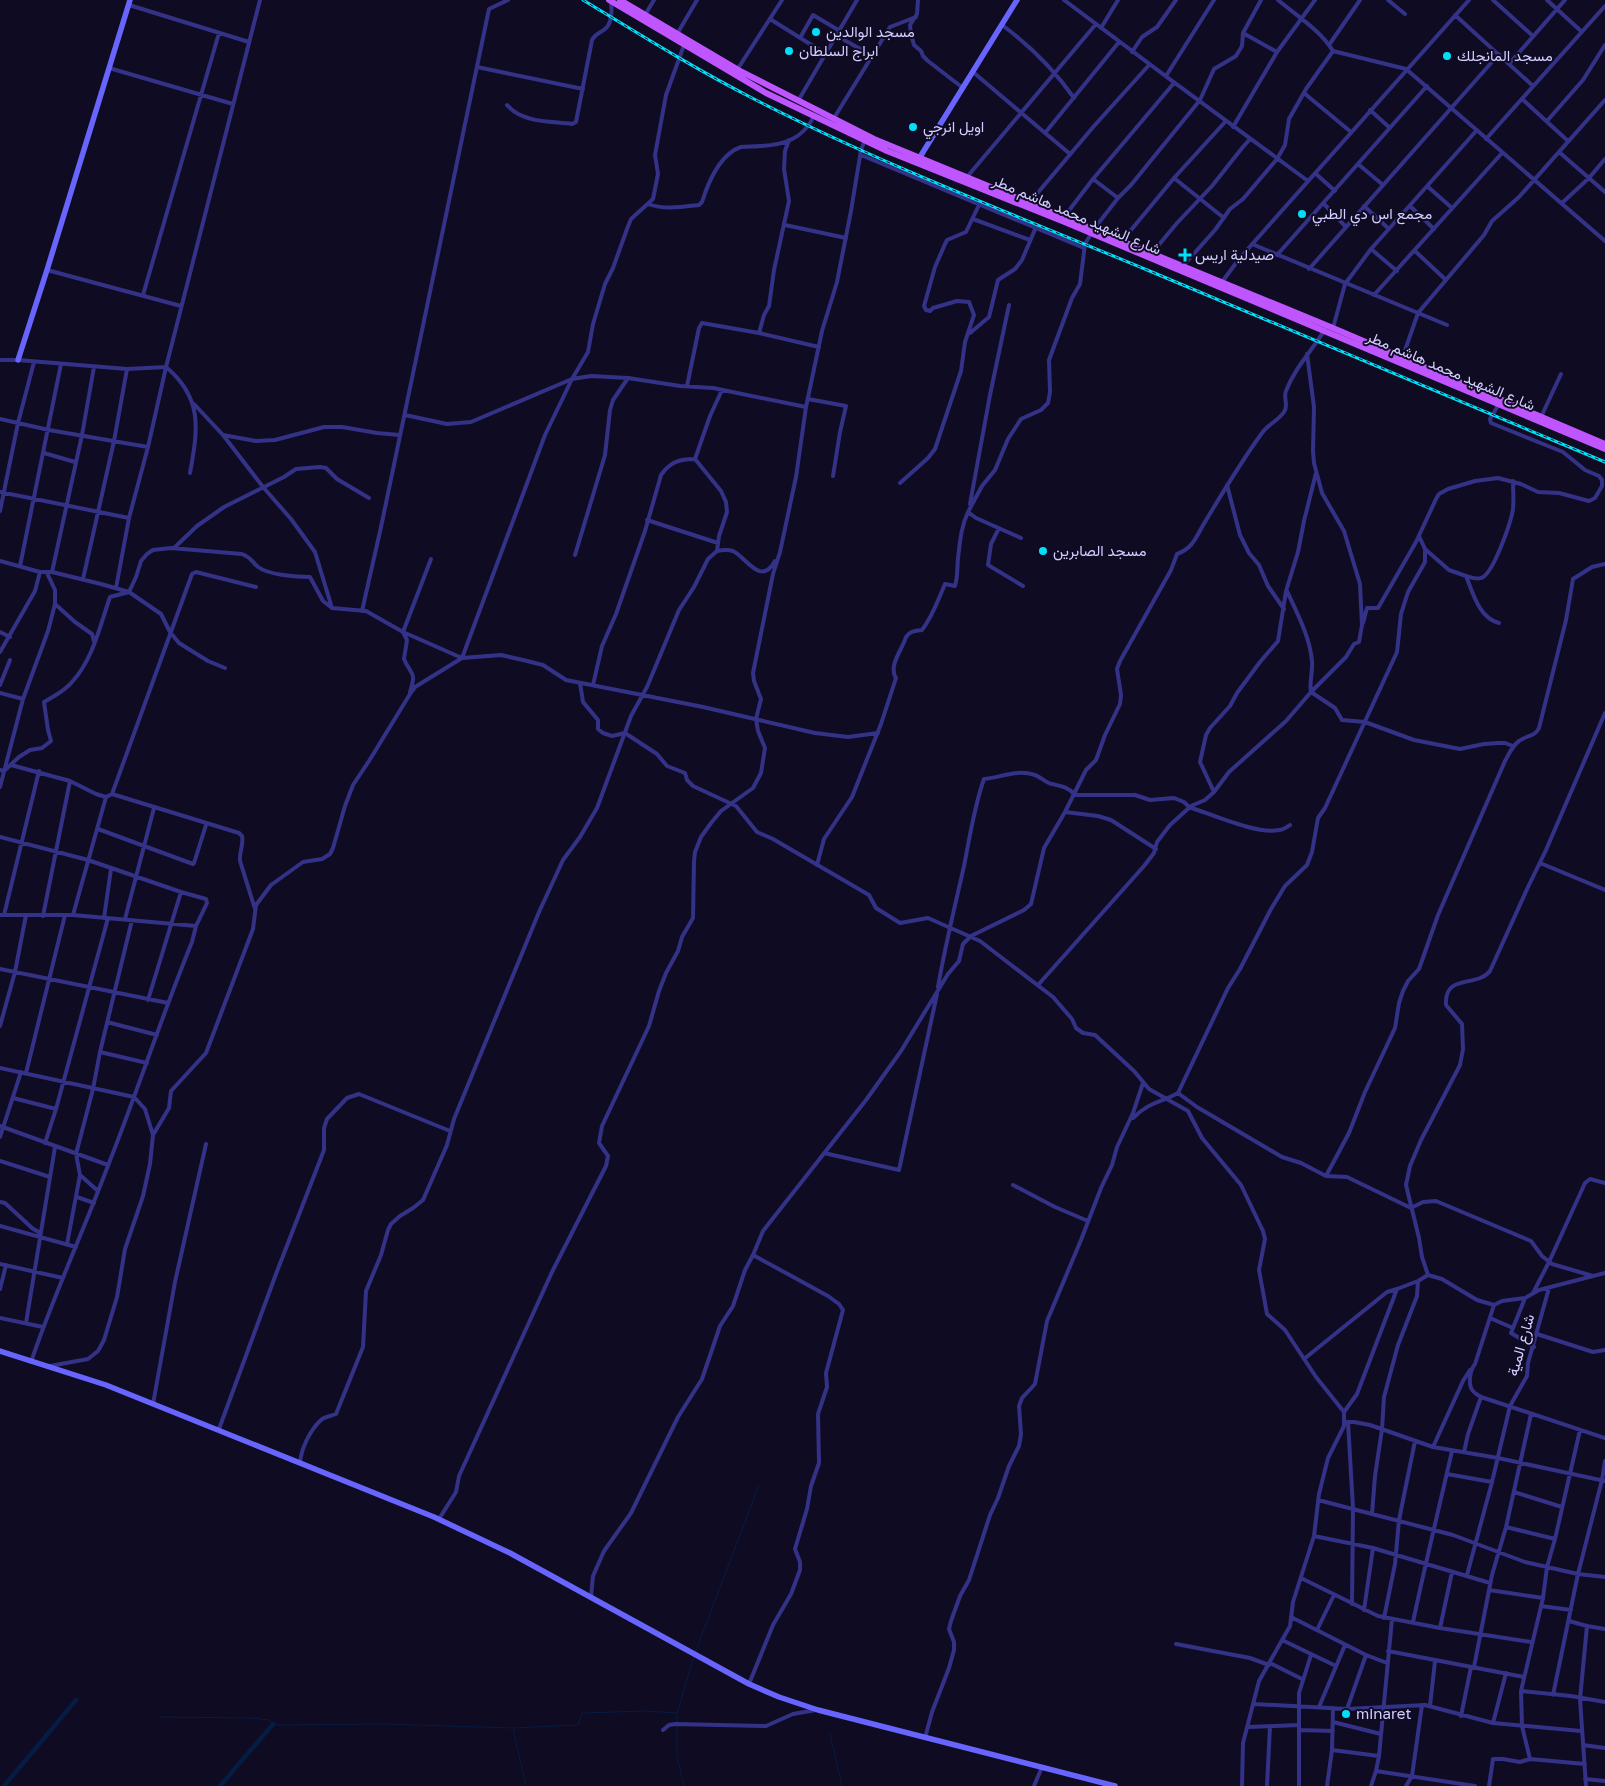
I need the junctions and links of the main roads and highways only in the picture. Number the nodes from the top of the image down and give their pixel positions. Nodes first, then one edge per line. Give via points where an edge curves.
1 (620, 0) edge
2 (610, 1) edge
3 (1045, 211) junction
4 (1093, 231) junction
5 (1328, 329) junction
6 (1605, 444) edge
7 (1605, 449) edge

1 - 3 main road, شارع الشهيد محمد هاشم مطر via 737,70 798,101 874,138
2 - 3 main road, شارع الشهيد محمد هاشم مطر via 766,93 865,140
3 - 4 main road, شارع الشهيد محمد هاشم مطر
3 - 4 main road, شارع الشهيد محمد هاشم مطر
4 - 5 main road, شارع الشهيد محمد هاشم مطر
4 - 5 main road, شارع الشهيد محمد هاشم مطر
5 - 6 main road, شارع الشهيد محمد هاشم مطر
5 - 7 main road, شارع الشهيد محمد هاشم مطر

